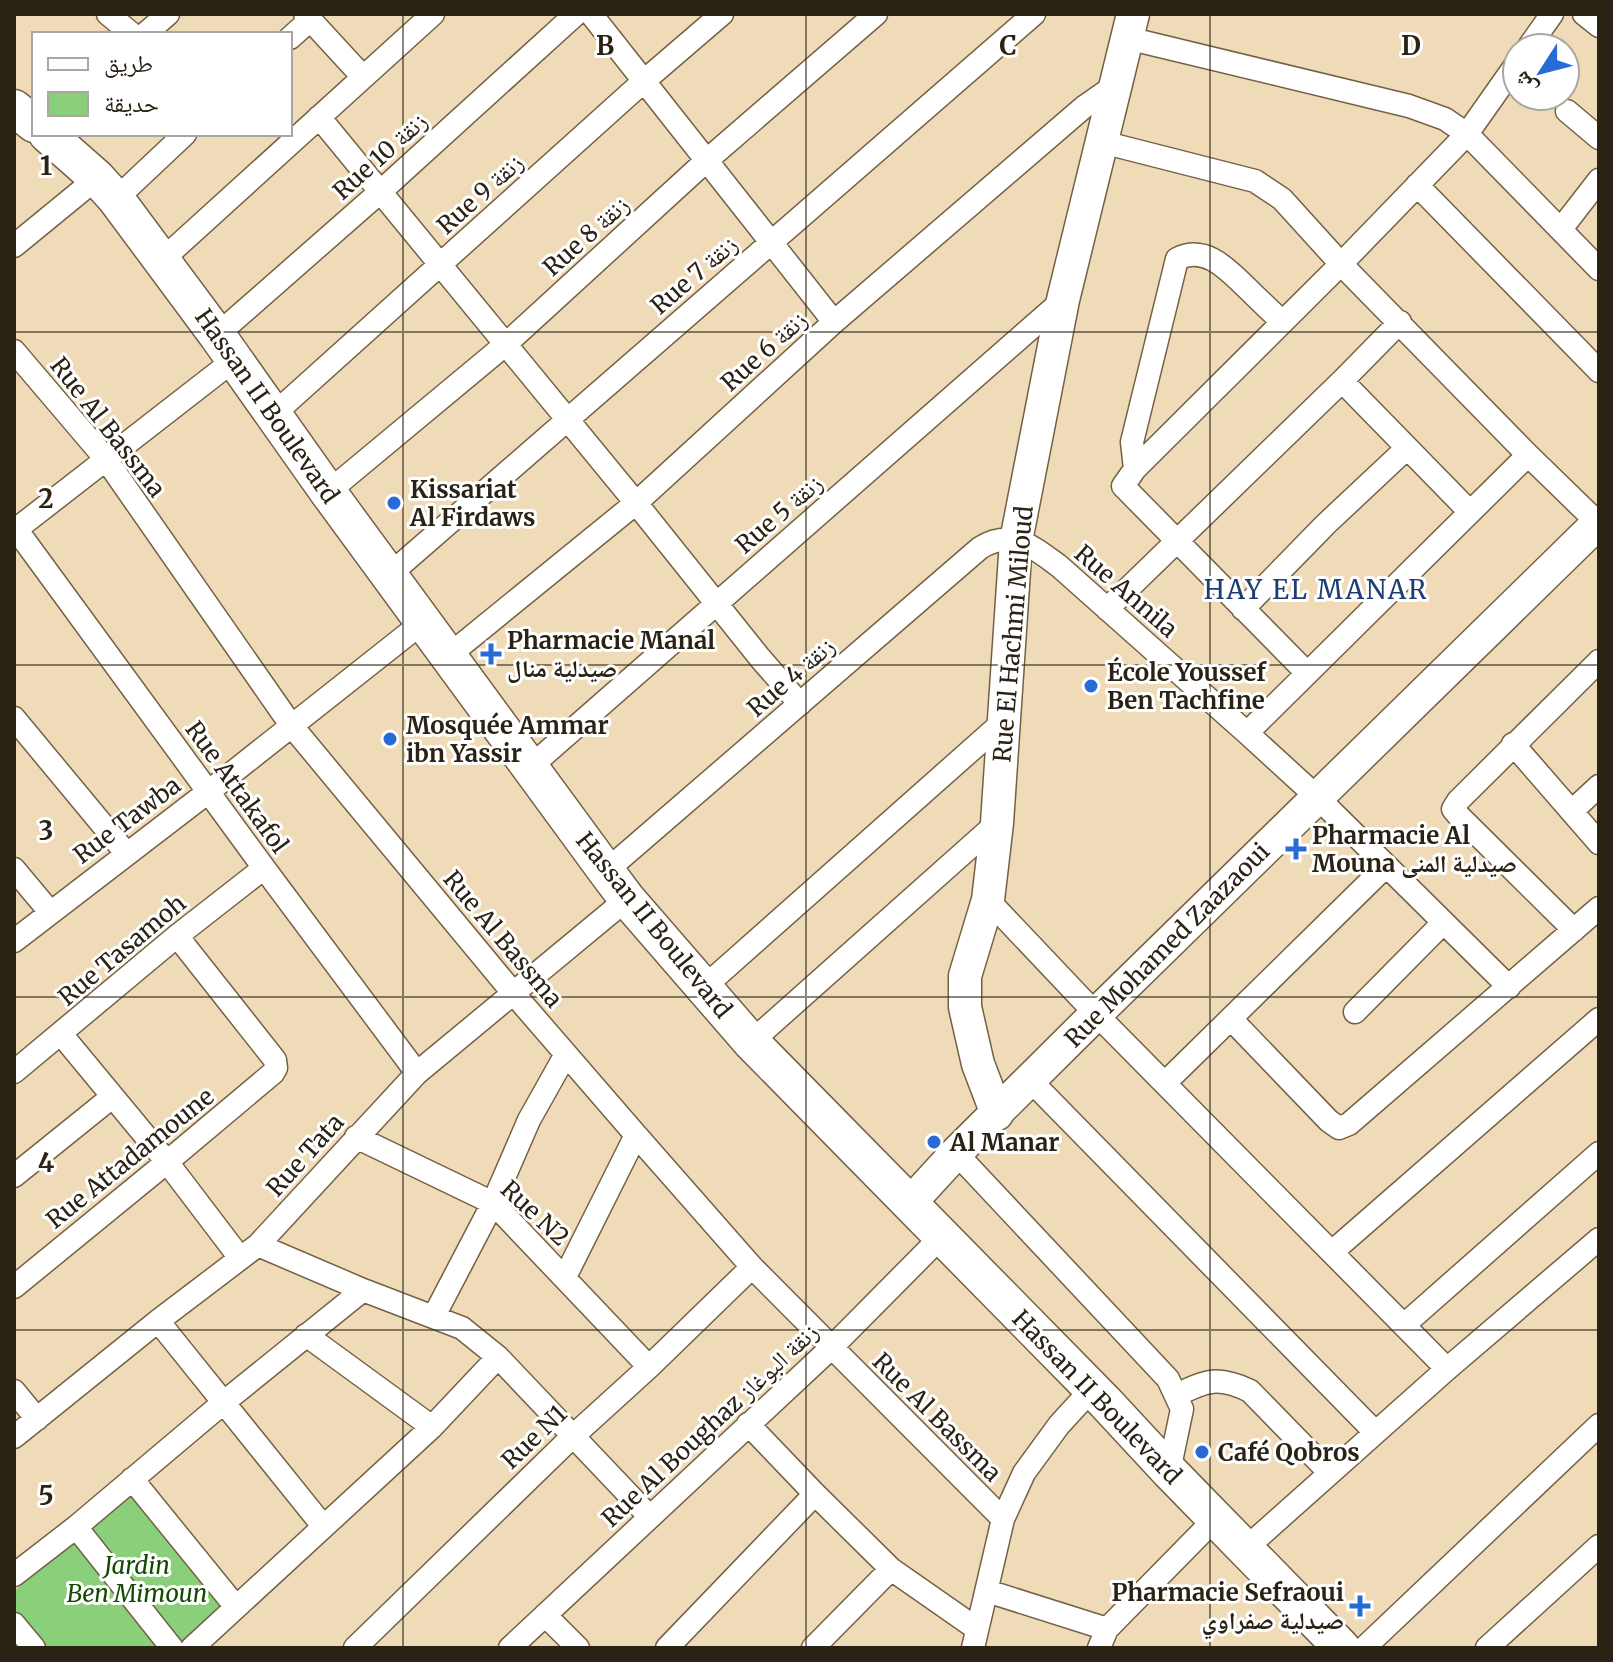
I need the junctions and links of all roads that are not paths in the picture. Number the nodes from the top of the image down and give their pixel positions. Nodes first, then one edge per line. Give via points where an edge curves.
1 (108, 14) edge
2 (168, 14) edge
3 (433, 14) edge
4 (576, 14) edge
5 (591, 14) edge
6 (722, 14) edge
7 (876, 14) edge
8 (1034, 14) edge
9 (1552, 14) edge
10 (1584, 14) edge
11 (308, 17) edge
12 (1130, 26) edge
13 (1599, 26) edge
14 (130, 32) edge
15 (147, 32) edge
16 (1539, 32) edge
17 (292, 36) edge
18 (363, 77) junction
19 (644, 81) junction
20 (1117, 84) junction
21 (1501, 86) edge
22 (14, 108) edge
23 (1568, 112) edge
24 (319, 117) junction
25 (32, 122) edge
26 (1467, 134) junction
27 (49, 136) edge
28 (182, 136) edge
29 (1599, 138) edge
30 (1102, 142) junction
31 (706, 161) junction
32 (1599, 180) edge
33 (1417, 185) junction
34 (106, 188) junction
35 (380, 192) junction
36 (1561, 229) junction
37 (771, 242) junction
38 (14, 246) edge
39 (162, 260) junction
40 (1341, 264) junction
41 (440, 266) junction
42 (1599, 269) edge
43 (1063, 300) junction
44 (834, 322) junction
45 (1282, 322) junction
46 (1400, 322) junction
47 (506, 344) junction
48 (225, 348) junction
49 (19, 365) edge
50 (1599, 371) edge
51 (1342, 381) junction
52 (274, 414) junction
53 (567, 420) junction
54 (1407, 448) junction
55 (1528, 455) junction
56 (105, 458) junction
57 (1135, 469) junction
58 (328, 492) junction
59 (636, 503) junction
60 (1470, 512) junction
61 (1599, 523) edge
62 (15, 530) edge
63 (1016, 541) junction
64 (1177, 542) junction
65 (389, 575) junction
66 (716, 604) junction
67 (1107, 609) junction
68 (1243, 609) junction
69 (423, 622) junction
70 (448, 656) junction
71 (1599, 661) edge
72 (1307, 673) junction
73 (800, 704) junction
74 (14, 718) edge
75 (1004, 721) junction
76 (291, 725) junction
77 (1247, 733) junction
78 (1513, 744) junction
79 (529, 768) junction
80 (1599, 786) edge
81 (208, 792) junction
82 (1317, 797) junction
83 (1572, 811) junction
84 (997, 823) junction
85 (1599, 843) edge
86 (126, 853) junction
87 (1386, 866) junction
88 (264, 868) junction
89 (14, 869) edge
90 (617, 885) junction
91 (988, 900) junction
92 (1599, 908) edge
93 (50, 912) junction
94 (1443, 923) junction
95 (1574, 930) junction
96 (177, 936) junction
97 (14, 941) edge
98 (1509, 987) junction
99 (703, 988) junction
100 (514, 994) junction
101 (1355, 1012) dead end
102 (1096, 1014) junction
103 (1231, 1019) junction
104 (1594, 1032) edge
105 (61, 1034) junction
106 (751, 1042) junction
107 (566, 1054) junction
108 (14, 1072) edge
109 (417, 1073) junction
110 (1030, 1080) junction
111 (1165, 1083) junction
112 (112, 1097) junction
113 (997, 1114) junction
114 (636, 1135) junction
115 (356, 1137) junction
116 (956, 1153) junction
117 (1599, 1153) edge
118 (167, 1162) junction
119 (14, 1176) edge
120 (493, 1203) junction
121 (910, 1203) junction
122 (942, 1236) junction
123 (1599, 1239) edge
124 (249, 1252) junction
125 (1332, 1252) junction
126 (752, 1267) junction
127 (565, 1277) junction
128 (14, 1287) edge
129 (363, 1290) junction
130 (434, 1316) junction
131 (158, 1321) junction
132 (1404, 1325) junction
133 (306, 1335) junction
134 (831, 1348) junction
135 (498, 1357) junction
136 (649, 1367) junction
137 (1447, 1369) junction
138 (1092, 1389) junction
139 (14, 1391) edge
140 (1177, 1395) junction
141 (223, 1403) junction
142 (37, 1419) junction
143 (748, 1424) junction
144 (1599, 1425) edge
145 (432, 1427) junction
146 (1375, 1432) junction
147 (14, 1437) edge
148 (572, 1437) junction
149 (1169, 1471) junction
150 (1330, 1473) junction
151 (132, 1479) junction
152 (815, 1494) junction
153 (650, 1517) junction
154 (1216, 1518) junction
155 (1003, 1519) junction
156 (323, 1526) junction
157 (76, 1527) junction
158 (1599, 1546) edge
159 (1245, 1549) junction
160 (891, 1569) junction
161 (14, 1575) edge
162 (987, 1591) junction
163 (236, 1607) junction
164 (545, 1615) junction
165 (14, 1624) edge
166 (975, 1639) edge
167 (1103, 1642) edge
168 (34, 1648) edge
169 (172, 1648) edge
170 (192, 1648) edge
171 (355, 1648) edge
172 (510, 1648) edge
173 (578, 1648) edge
174 (667, 1648) edge
175 (813, 1648) edge
176 (1342, 1648) edge
177 (1364, 1648) edge
178 (1487, 1648) edge

1 - 14 street
2 - 15 street
3 - 18 street
4 - 35 street, Rue 10 زنقة
5 - 19 street
6 - 19 street, Rue 9 زنقة
7 - 31 street, Rue 8 زنقة
8 - 37 street, Rue 7 زنقة
9 - 16 street
10 - 13 street
11 - 17 street
11 - 18 street
12 - 20 street, Rue El Hachmi Miloud
12 - 26 street via 1399,103 1445,119
18 - 24 street
19 - 31 street
19 - 41 street, Rue 9 زنقة
20 - 30 street, Rue El Hachmi Miloud
20 - 44 street, Rue 6 زنقة
21 - 26 street
22 - 25 main road
23 - 29 street
24 - 35 street
24 - 39 street
26 - 33 street
26 - 36 street
27 - 34 main road, Hassan II Boulevard
28 - 34 street
30 - 40 street via 1255,181 1282,199
30 - 43 street, Rue El Hachmi Miloud
31 - 37 street
31 - 47 street, Rue 8 زنقة
32 - 36 street
33 - 40 street
33 - 50 street
34 - 38 street
34 - 39 main road, Hassan II Boulevard
35 - 41 street
35 - 48 street, Rue 10 زنقة
36 - 42 street
37 - 44 street
37 - 53 street, Rue 7 زنقة
39 - 48 main road, Hassan II Boulevard
40 - 45 street
40 - 46 street
41 - 47 street
41 - 52 street, Rue 9 زنقة
43 - 63 street, Rue El Hachmi Miloud
43 - 66 street, Rue 5 زنقة
44 - 59 street, Rue 6 زنقة
45 - 57 street
45 - 57 street via 1215,261 1194,254 1177,259 1132,442
46 - 51 street
46 - 55 street
47 - 53 street
47 - 58 street, Rue 8 زنقة
48 - 52 main road, Hassan II Boulevard
48 - 56 street, Rue 10 زنقة
49 - 56 street, Rue Al Bassma
51 - 54 street
51 - 64 street
52 - 58 main road, Hassan II Boulevard
53 - 59 street
53 - 65 street, Rue 7 زنقة
54 - 60 street
54 - 68 street
55 - 60 street
55 - 61 street
56 - 62 street, Rue 10 زنقة
56 - 76 street, Rue Al Bassma
57 - 64 street via 1123,486
58 - 65 main road, Hassan II Boulevard
59 - 66 street
59 - 70 street, Rue 6 زنقة
60 - 72 street
61 - 82 street, Rue Mohamed Zaazaoui
62 - 81 street, Rue Attakafol
63 - 67 street, Rue Annila via 1059,566
63 - 73 street, Rue 4 زنقة via 1001,539 980,548
63 - 75 street, Rue El Hachmi Miloud
64 - 67 street
64 - 68 street
65 - 69 main road, Hassan II Boulevard
66 - 73 street
66 - 79 street, Rue 5 زنقة
67 - 77 street, Rue Annila
68 - 72 street
69 - 70 main road, Hassan II Boulevard
69 - 76 street, Rue Tawba
70 - 79 main road, Hassan II Boulevard
71 - 78 street
72 - 77 street
73 - 90 street, Rue 4 زنقة
74 - 86 street
75 - 84 street, Rue El Hachmi Miloud
75 - 99 street
76 - 81 street, Rue Tawba
76 - 100 street, Rue Al Bassma
77 - 82 street, Rue Annila
78 - 83 street
78 - 95 street via 1453,809
79 - 90 main road, Hassan II Boulevard
80 - 83 street
81 - 86 street, Rue Tawba
81 - 88 street, Rue Attakafol
82 - 87 street, Rue Annila
82 - 102 street, Rue Mohamed Zaazaoui
83 - 85 street
84 - 91 street, Rue El Hachmi Miloud
84 - 106 street
86 - 93 street, Rue Tawba
87 - 94 street, Rue Annila
87 - 103 street
88 - 96 street, Rue Tasamoh
88 - 109 street, Rue Attakafol
89 - 93 street
90 - 99 main road, Hassan II Boulevard
90 - 100 street, Rue Tata
91 - 102 street
91 - 113 street, Rue El Hachmi Miloud via 964,989 978,1064
92 - 95 street
93 - 97 street, Rue Tawba
94 - 98 street, Rue Annila
94 - 101 street
95 - 98 street
96 - 105 street, Rue Tasamoh
96 - 118 street, Rue Attadamoune via 276,1068
98 - 103 street via 1339,1128
99 - 106 main road, Hassan II Boulevard
100 - 107 street, Rue Al Bassma
100 - 109 street, Rue Tata
102 - 110 street, Rue Mohamed Zaazaoui
102 - 111 street
103 - 111 street
104 - 125 street
105 - 108 street, Rue Tasamoh
105 - 112 street
106 - 121 main road, Hassan II Boulevard
107 - 114 street, Rue Al Bassma
107 - 120 street via 529,1120
109 - 115 street, Rue Tata
110 - 113 street, Rue Mohamed Zaazaoui
110 - 146 street
111 - 125 street
112 - 118 street
112 - 119 street
113 - 116 street, Rue Mohamed Zaazaoui
114 - 126 street, Rue Al Bassma
114 - 127 street
115 - 120 street, Rue N2
115 - 124 street, Rue Tata
116 - 121 street, Rue Mohamed Zaazaoui
116 - 140 street via 1168,1379
117 - 132 street
118 - 124 street
118 - 128 street, Rue Attadamoune
120 - 127 street, Rue N2
120 - 130 street
121 - 122 main road, Hassan II Boulevard
122 - 134 street, Rue Al Boughaz زنقة البوغاز
122 - 138 main road, Hassan II Boulevard
123 - 137 street
124 - 129 street
124 - 131 street, Rue Tata
125 - 132 street
126 - 134 street, Rue Al Bassma
126 - 136 street, Rue N1
127 - 136 street, Rue N2
129 - 130 street
129 - 133 street
130 - 135 street via 462,1328
131 - 141 street
131 - 142 street, Rue Tata
132 - 137 street
133 - 141 street
133 - 145 street
134 - 143 street, Rue Al Boughaz زنقة البوغاز
134 - 155 street, Rue Al Bassma
135 - 145 street
135 - 148 street
136 - 148 street, Rue N1
137 - 146 street
138 - 149 main road, Hassan II Boulevard
138 - 155 street via 1024,1473
139 - 142 street
140 - 149 street via 1182,1409
140 - 150 street via 1201,1383 1218,1382 1250,1391
141 - 151 street
141 - 156 street
142 - 147 street, Rue Tata
143 - 152 street
143 - 153 street, Rue Al Boughaz زنقة البوغاز
144 - 177 street
145 - 156 street
146 - 150 street
148 - 153 street
148 - 171 street, Rue N1
149 - 154 main road, Hassan II Boulevard
150 - 159 street
151 - 157 street
151 - 163 street
152 - 160 street
152 - 174 street
153 - 164 street, Rue Al Boughaz زنقة البوغاز
154 - 159 main road, Hassan II Boulevard
154 - 167 street
155 - 162 street
156 - 163 street
157 - 161 street
157 - 169 street
158 - 178 street
159 - 176 main road, Hassan II Boulevard
160 - 166 street
160 - 175 street
162 - 166 street
162 - 167 street
163 - 170 street
164 - 172 street, Rue Al Boughaz زنقة البوغاز
164 - 173 street
165 - 168 street

